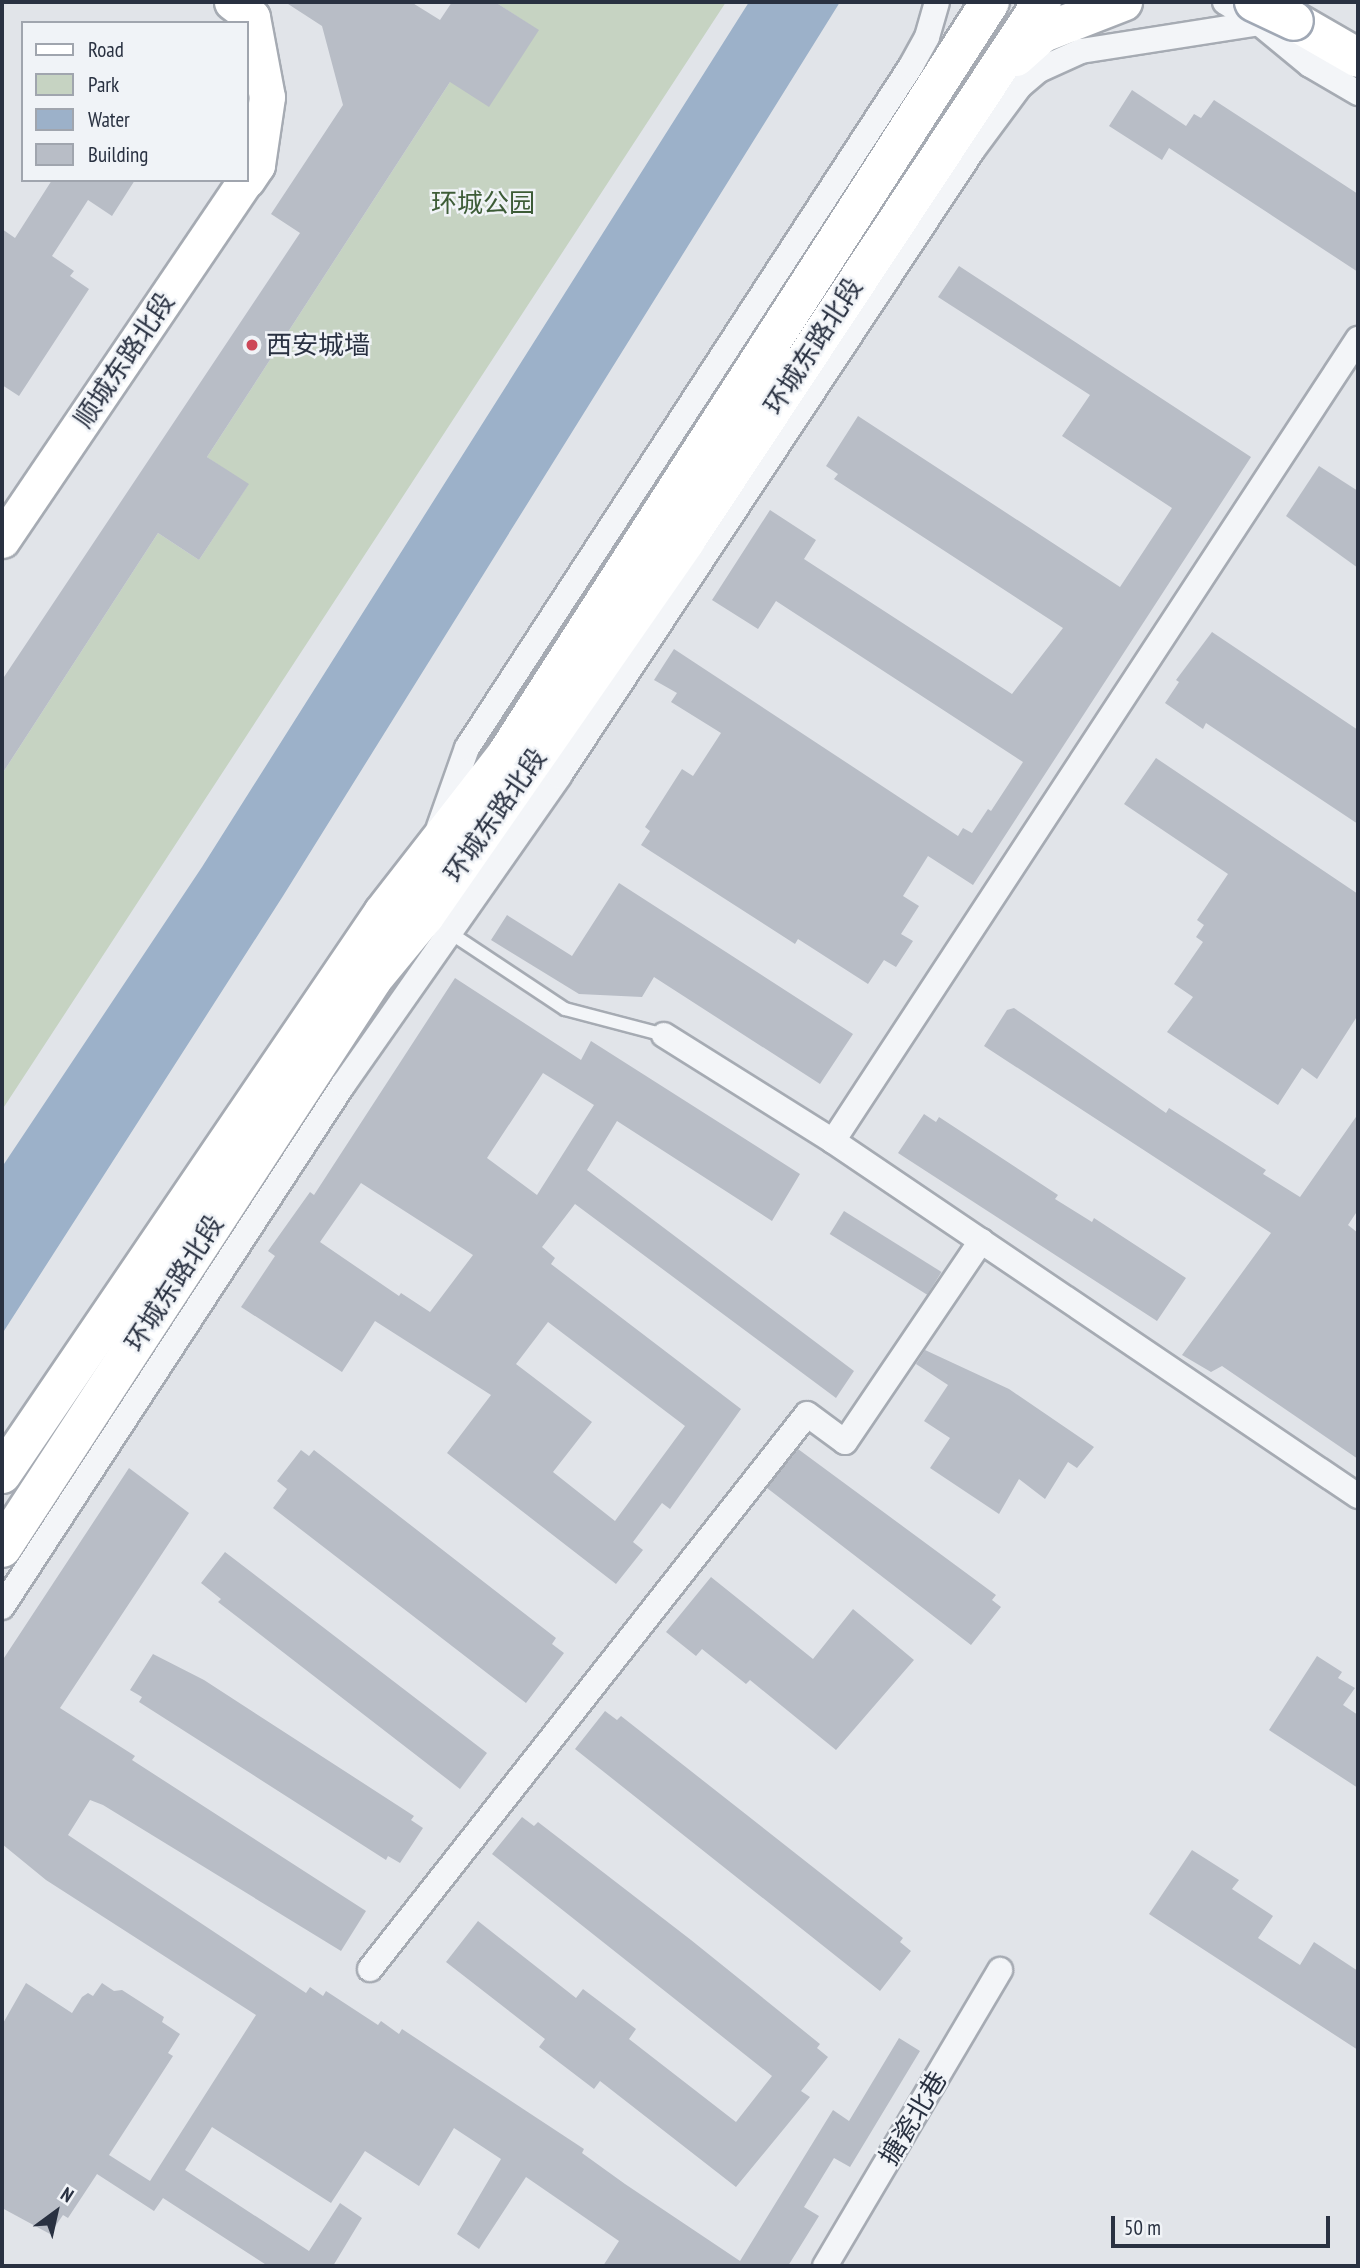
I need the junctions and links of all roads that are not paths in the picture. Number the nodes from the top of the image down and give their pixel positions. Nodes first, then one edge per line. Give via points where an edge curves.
1 (232, 2) edge
2 (937, 2) edge
3 (1042, 2) edge
4 (1123, 2) edge
5 (1225, 2) edge
6 (982, 8) edge
7 (1274, 10) edge
8 (1358, 58) edge
9 (988, 82) junction
10 (1358, 93) edge
11 (248, 178) edge
12 (246, 182) edge
13 (1358, 339) edge
14 (686, 532) junction
15 (2, 540) edge
16 (559, 776) junction
17 (472, 848) junction
18 (430, 851) junction
19 (449, 932) junction
20 (664, 1035) joint
21 (833, 1141) junction
22 (981, 1241) junction
23 (2, 1474) edge
24 (1358, 1496) edge
25 (2, 1548) edge
26 (2, 1607) edge
27 (370, 1969) dead end
28 (1000, 1970) dead end
29 (825, 2266) edge

1 - 11 street, 顺城东路北段 via 252,17 267,97 257,165
2 - 18 street via 927,37 911,66 467,748
3 - 9 main road
4 - 9 main road via 1043,33
5 - 7 street
6 - 14 main road, 环城东路北段
7 - 8 main road
7 - 10 street via 1310,65
7 - 14 street via 1081,51 1040,70 1020,86
9 - 14 main road, 环城东路北段
12 - 15 street, 顺城东路北段
13 - 21 street
14 - 16 street
14 - 17 main road, 环城东路北段
14 - 18 main road, 环城东路北段
16 - 17 street
16 - 19 street
17 - 25 main road, 环城东路北段 via 425,916 373,979
18 - 23 main road, 环城东路北段 via 345,967
19 - 20 lane via 565,1009
19 - 26 street via 342,1085
20 - 21 street
21 - 22 street
22 - 24 street
22 - 27 street via 845,1442 807,1414
28 - 29 street, 搪瓷北巷

